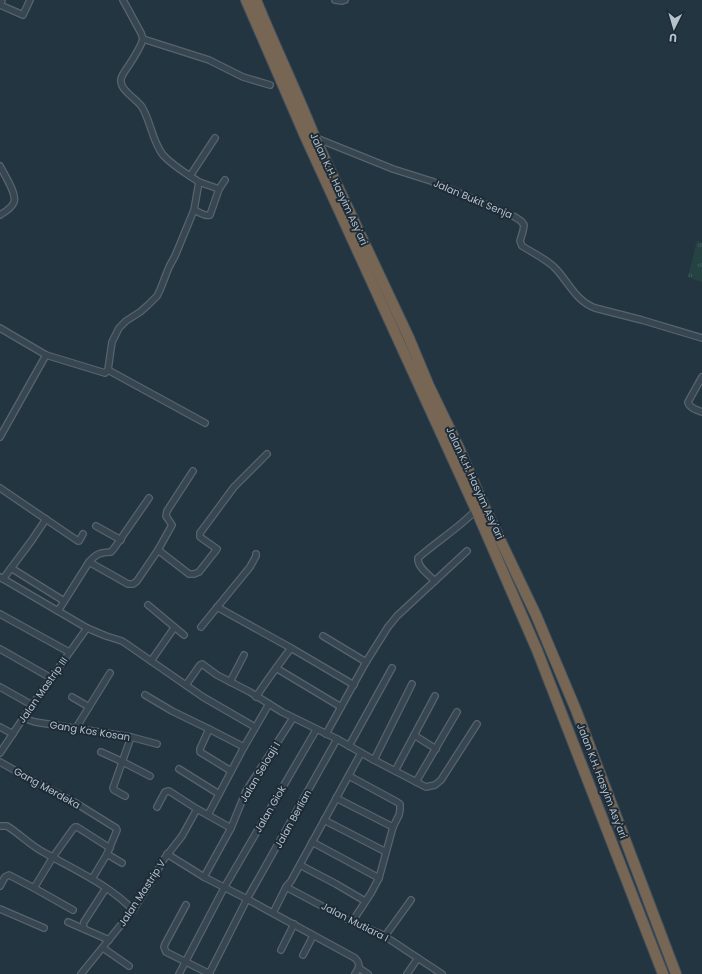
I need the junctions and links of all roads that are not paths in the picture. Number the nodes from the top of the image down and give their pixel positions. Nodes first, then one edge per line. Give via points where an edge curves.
1 (2, 0) edge
2 (30, 0) edge
3 (123, 0) edge
4 (246, 0) edge
5 (256, 0) edge
6 (335, 0) edge
7 (345, 0) edge
8 (143, 39) junction
9 (270, 85) dead end
10 (215, 138) dead end
11 (315, 138) junction
12 (0, 166) edge
13 (190, 176) junction
14 (225, 180) dead end
15 (200, 182) junction
16 (219, 189) junction
17 (194, 210) junction
18 (0, 216) edge
19 (0, 328) edge
20 (702, 338) edge
21 (46, 355) junction
22 (108, 370) junction
23 (701, 381) edge
24 (702, 412) edge
25 (205, 423) dead end
26 (0, 437) edge
27 (267, 454) dead end
28 (193, 471) dead end
29 (0, 488) edge
30 (149, 498) dead end
31 (476, 510) junction
32 (46, 519) junction
33 (96, 526) dead end
34 (83, 534) dead end
35 (121, 540) junction
36 (158, 550) junction
37 (467, 551) dead end
38 (256, 554) dead end
39 (90, 562) junction
40 (11, 568) junction
41 (2, 578) edge
42 (435, 581) junction
43 (64, 601) junction
44 (148, 605) dead end
45 (217, 607) junction
46 (58, 611) junction
47 (0, 614) edge
48 (201, 627) dead end
49 (87, 628) junction
50 (174, 628) junction
51 (184, 635) dead end
52 (323, 636) dead end
53 (291, 648) junction
54 (0, 649) edge
55 (69, 652) junction
56 (244, 655) dead end
57 (151, 661) junction
58 (366, 662) junction
59 (276, 668) junction
60 (392, 668) dead end
61 (110, 673) dead end
62 (51, 678) junction
63 (230, 682) junction
64 (412, 684) dead end
65 (186, 685) junction
66 (354, 685) junction
67 (0, 687) edge
68 (145, 695) dead end
69 (256, 696) junction
70 (435, 696) dead end
71 (72, 697) dead end
72 (269, 704) junction
73 (32, 705) junction
74 (89, 707) junction
75 (341, 707) junction
76 (457, 712) dead end
77 (23, 718) junction
78 (293, 718) junction
79 (477, 724) dead end
80 (0, 727) edge
81 (255, 727) junction
82 (76, 728) junction
83 (209, 729) junction
84 (316, 730) junction
85 (13, 734) junction
86 (326, 734) junction
87 (414, 735) junction
88 (131, 737) junction
89 (338, 739) junction
90 (157, 744) dead end
91 (349, 746) junction
92 (244, 747) junction
93 (436, 749) junction
94 (102, 752) dead end
95 (0, 753) edge
96 (361, 753) junction
97 (374, 760) junction
98 (0, 762) edge
99 (123, 762) junction
100 (179, 770) dead end
101 (231, 771) junction
102 (395, 771) junction
103 (150, 776) dead end
104 (349, 776) junction
105 (416, 782) junction
106 (219, 794) junction
107 (125, 796) dead end
108 (336, 798) junction
109 (157, 807) dead end
110 (196, 809) junction
111 (208, 815) junction
112 (324, 820) junction
113 (0, 826) edge
114 (231, 828) junction
115 (393, 828) junction
116 (312, 842) junction
117 (110, 848) junction
118 (386, 852) junction
119 (107, 854) junction
120 (167, 854) junction
121 (53, 857) junction
122 (122, 863) dead end
123 (300, 865) junction
124 (204, 877) junction
125 (379, 878) junction
126 (92, 879) junction
127 (0, 886) edge
128 (286, 887) junction
129 (34, 888) junction
130 (106, 888) junction
131 (224, 888) junction
132 (247, 899) junction
133 (411, 900) dead end
134 (365, 901) junction
135 (186, 905) dead end
136 (0, 909) edge
137 (73, 910) dead end
138 (133, 910) junction
139 (273, 913) junction
140 (68, 922) dead end
141 (352, 922) junction
142 (294, 924) junction
143 (44, 928) dead end
144 (85, 929) junction
145 (313, 936) junction
146 (385, 936) junction
147 (109, 940) junction
148 (103, 948) junction
149 (281, 950) dead end
150 (303, 956) dead end
151 (418, 958) junction
152 (186, 962) junction
153 (129, 966) dead end
154 (359, 968) junction
155 (433, 972) edge
156 (81, 974) edge
157 (179, 974) edge
158 (209, 974) edge
159 (355, 974) edge
160 (368, 974) edge
161 (407, 974) edge
162 (442, 974) edge
163 (663, 974) edge
164 (676, 974) edge

1 - 2 street via 0,5 23,15
3 - 8 street
4 - 31 highway, Jalan K.H. Hasyim Asy'ari via 305,136
5 - 11 highway, Jalan K.H. Hasyim Asy'ari
6 - 7 street
8 - 9 street via 210,60 243,77
8 - 13 street via 122,76 122,86 141,106 162,154
10 - 13 street
11 - 20 street, Jalan Bukit Senja via 431,181 515,217 524,225 520,241 522,246 556,268 576,295 589,306
11 - 164 highway, Jalan K.H. Hasyim Asy'ari via 536,615 576,710
12 - 18 street via 15,197 12,207
13 - 15 street
14 - 16 street
15 - 16 street
15 - 17 street
16 - 17 street via 210,215
17 - 22 street via 160,290 148,305 126,321 116,333 112,342
19 - 21 street
21 - 22 street via 104,373
21 - 26 street
22 - 25 street
23 - 24 street via 688,404
27 - 36 street via 234,487 200,533 200,537 217,549 199,572 189,574
28 - 36 street via 167,511 166,516 172,525
29 - 32 street
30 - 35 street
31 - 42 street via 418,558 422,568
31 - 163 highway, Jalan K.H. Hasyim Asy'ari via 537,650
32 - 34 street via 78,541
32 - 40 street
33 - 35 street
35 - 39 street via 111,552 95,555
36 - 39 street via 133,584 128,584
37 - 42 street
38 - 45 street via 250,567
39 - 43 street
40 - 41 street
40 - 43 street
41 - 46 street
42 - 58 street via 397,616
43 - 46 street
44 - 50 street
45 - 48 street
45 - 53 street
46 - 49 street
47 - 55 street
49 - 55 street, Jalan Mastrip III
49 - 57 street via 122,641
50 - 51 street
50 - 57 street
52 - 58 street
53 - 59 street
53 - 66 street
54 - 62 street
55 - 62 street, Jalan Mastrip III
56 - 63 street
57 - 65 street
58 - 66 street
59 - 69 street
59 - 75 street
60 - 91 street
61 - 74 street
62 - 73 street, Jalan Mastrip III
63 - 65 street via 200,664
63 - 69 street
64 - 97 street
65 - 81 street
66 - 75 street
67 - 73 street
68 - 83 street
69 - 72 street
70 - 87 street
71 - 74 street
72 - 78 street
72 - 81 street
73 - 77 street, Jalan Mastrip III
74 - 82 street
75 - 86 street
76 - 93 street
77 - 82 street, Gang Kos Kosan
77 - 85 street, Jalan Mastrip III
78 - 84 street
78 - 114 street, Jalan Seloaji I via 246,791
79 - 105 street via 441,780 429,787
80 - 85 street
81 - 92 street
82 - 88 street, Gang Kos Kosan
83 - 92 street
83 - 101 street via 200,752
84 - 86 street
84 - 131 street, Jalan Giok
85 - 95 street, Jalan Mastrip III
86 - 89 street
87 - 93 street
87 - 102 street
88 - 90 street, Gang Kos Kosan
88 - 99 street
89 - 91 street
89 - 132 street, Jalan Berlian
91 - 96 street
92 - 101 street
93 - 105 street
94 - 99 street
96 - 97 street
96 - 104 street
97 - 102 street
98 - 117 street, Gang Merdeka via 116,828
99 - 103 street
99 - 107 street via 113,788
100 - 106 street
101 - 106 street
102 - 105 street
104 - 108 street
104 - 115 street via 400,804 399,815
106 - 111 street
108 - 112 street
108 - 115 street
109 - 110 street via 165,792 169,790
110 - 111 street
110 - 120 street, Jalan Mastrip V via 182,836
111 - 114 street
112 - 116 street
112 - 118 street
113 - 121 street via 7,826
114 - 124 street, Jalan Seloaji I
115 - 118 street
116 - 123 street
116 - 125 street
117 - 119 street
117 - 121 street via 75,827
118 - 125 street
119 - 122 street
119 - 126 street
120 - 124 street
120 - 138 street, Jalan Mastrip V
121 - 126 street
121 - 129 street
123 - 128 street
123 - 134 street
124 - 131 street
125 - 134 street
126 - 130 street
127 - 129 street via 9,875
128 - 139 street
128 - 141 street, Jalan Mutiara I
129 - 137 street
130 - 138 street
130 - 144 street via 84,922
131 - 132 street
131 - 152 street, Jalan Giok
132 - 139 street
132 - 158 street, Jalan Berlian
133 - 146 street
134 - 141 street
135 - 152 street via 164,947 166,952
136 - 143 street
138 - 147 street, Jalan Mastrip V
139 - 142 street
140 - 144 street
141 - 146 street, Jalan Mutiara I
142 - 145 street
142 - 149 street
144 - 147 street
145 - 150 street
145 - 154 street via 355,958
146 - 151 street, Jalan Mutiara I
147 - 148 street, Jalan Mastrip V
148 - 153 street
148 - 156 street, Jalan Mastrip V
151 - 155 street, Jalan Mutiara I
151 - 161 street
152 - 157 street, Jalan Giok
152 - 158 street
154 - 159 street
154 - 160 street
155 - 162 street, Jalan Mutiara I

